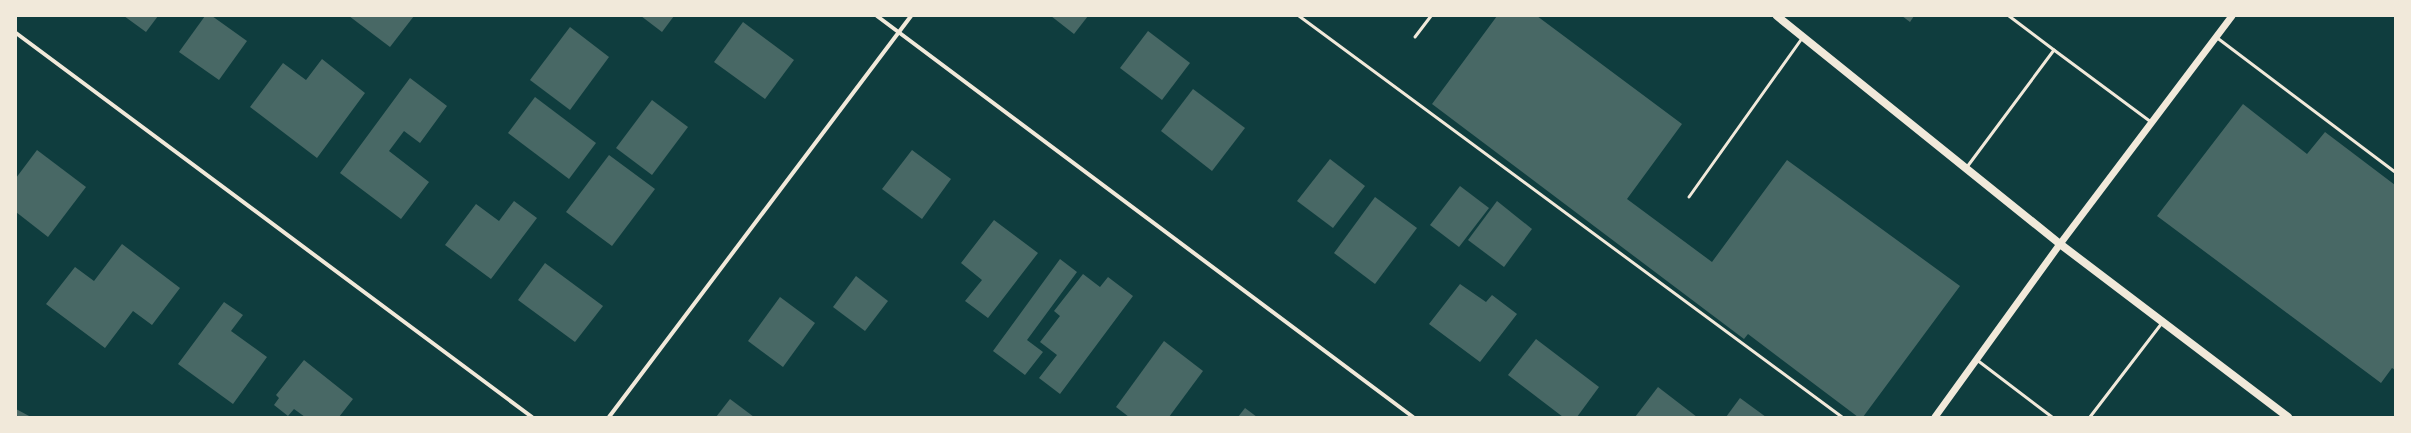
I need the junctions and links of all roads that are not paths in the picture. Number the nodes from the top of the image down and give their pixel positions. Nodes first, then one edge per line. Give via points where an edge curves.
1 (877, 16) edge
2 (912, 16) edge
3 (1299, 16) edge
4 (1431, 16) edge
5 (1777, 16) edge
6 (2009, 16) edge
7 (2232, 16) edge
8 (899, 32) junction
9 (16, 33) edge
10 (1415, 37) dead end
11 (1803, 37) junction
12 (2216, 37) junction
13 (2054, 50) junction
14 (2151, 123) junction
15 (1966, 168) junction
16 (2395, 172) edge
17 (1689, 197) dead end
18 (2060, 244) junction
19 (2163, 322) junction
20 (1975, 359) junction
21 (532, 417) edge
22 (609, 417) edge
23 (1413, 417) edge
24 (1842, 417) edge
25 (1935, 417) edge
26 (2052, 417) edge
27 (2090, 417) edge
28 (2288, 417) edge

1 - 8 street
2 - 8 street
3 - 24 lane
4 - 10 lane
5 - 11 main road
6 - 13 lane
7 - 12 street
8 - 22 street
8 - 23 street
9 - 21 street
11 - 15 main road
11 - 17 lane
12 - 14 street
12 - 16 lane
13 - 14 lane
13 - 15 lane
14 - 18 street
15 - 18 main road
18 - 19 main road
18 - 20 street
19 - 27 lane
19 - 28 main road
20 - 25 street
20 - 26 lane

